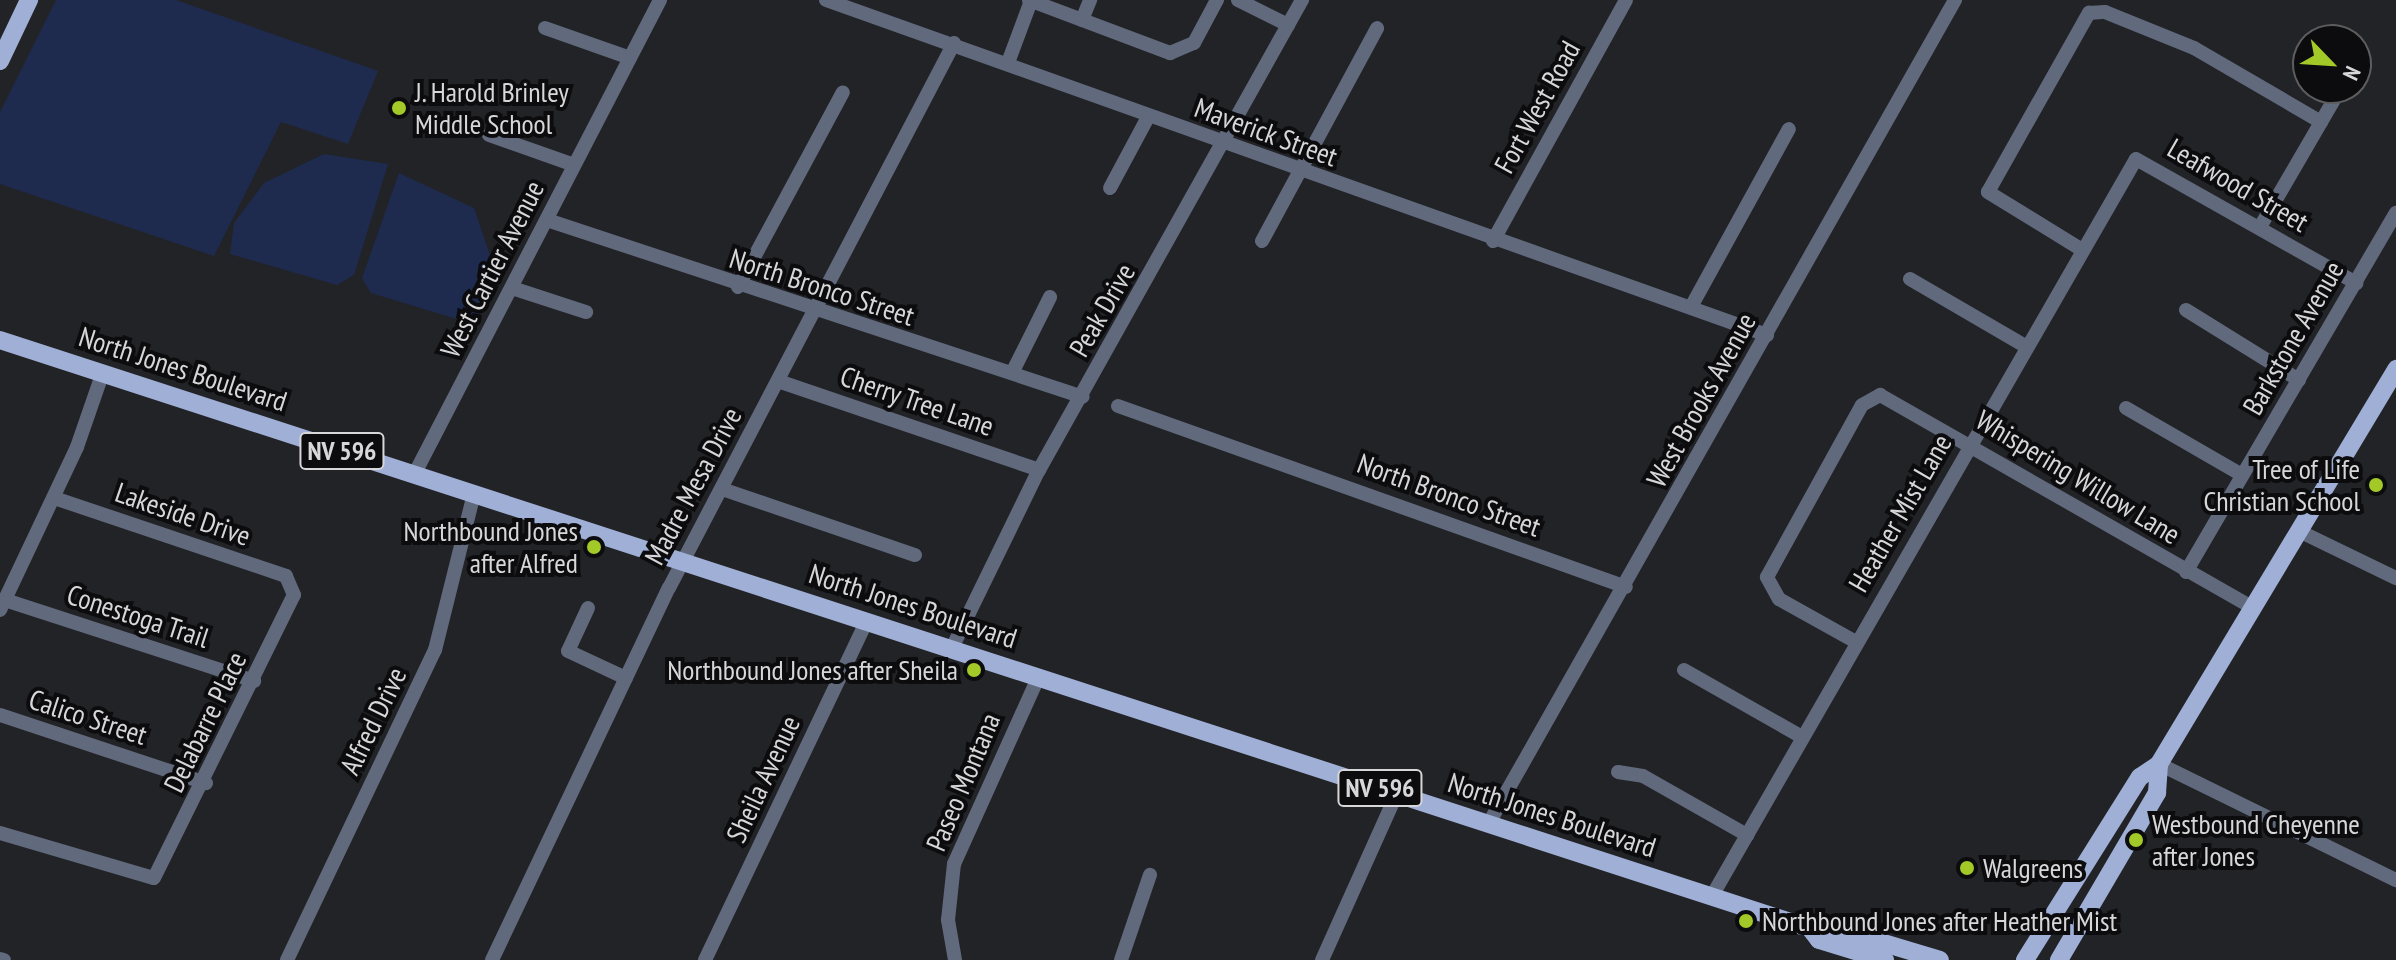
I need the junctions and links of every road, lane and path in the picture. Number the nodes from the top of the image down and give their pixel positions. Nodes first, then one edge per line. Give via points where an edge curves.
1 (29, 0) edge
2 (660, 0) edge
3 (826, 0) edge
4 (1030, 0) edge
5 (1090, 0) edge
6 (1217, 0) edge
7 (1238, 0) edge
8 (1302, 0) edge
9 (1626, 0) edge
10 (1955, 0) edge
11 (1082, 20) junction
12 (1288, 25) junction
13 (545, 28) dead end
14 (1377, 28) dead end
15 (954, 43) junction
16 (630, 58) junction
17 (1009, 60) junction
18 (0, 61) edge
19 (843, 92) dead end
20 (2332, 104) edge
21 (1148, 117) junction
22 (2321, 122) junction
23 (1789, 129) dead end
24 (489, 135) dead end
25 (1225, 145) junction
26 (2136, 159) joint
27 (574, 165) junction
28 (1298, 173) junction
29 (1110, 188) dead end
30 (2396, 213) edge
31 (547, 220) junction
32 (2260, 227) junction
33 (1262, 241) dead end
34 (1493, 241) junction
35 (2079, 248) junction
36 (1910, 279) dead end
37 (2356, 283) junction
38 (738, 287) junction
39 (512, 288) junction
40 (1050, 297) dead end
41 (1691, 307) junction
42 (2186, 310) dead end
43 (586, 312) dead end
44 (814, 312) junction
45 (1767, 335) junction
46 (0, 340) edge
47 (2025, 346) junction
48 (2396, 369) edge
49 (103, 372) junction
50 (1012, 373) junction
51 (2299, 380) junction
52 (778, 381) junction
53 (1083, 397) junction
54 (1118, 406) dead end
55 (2126, 408) dead end
56 (1970, 442) junction
57 (1039, 470) junction
58 (414, 475) junction
59 (2242, 475) junction
60 (722, 489) junction
61 (474, 494) junction
62 (54, 498) junction
63 (2299, 531) junction
64 (915, 555) dead end
65 (683, 562) junction
66 (2186, 572) junction
67 (2396, 578) edge
68 (293, 584) joint
69 (1626, 587) junction
70 (2, 605) edge
71 (588, 608) dead end
72 (2253, 608) junction
73 (867, 621) junction
74 (1856, 642) junction
75 (952, 648) junction
76 (1684, 670) dead end
77 (1039, 676) junction
78 (626, 678) junction
79 (254, 681) junction
80 (0, 715) edge
81 (1802, 737) junction
82 (2159, 764) junction
83 (1618, 772) dead end
84 (206, 783) junction
85 (1397, 793) junction
86 (1489, 823) junction
87 (0, 833) edge
88 (1747, 835) junction
89 (1150, 875) dead end
90 (2396, 880) edge
91 (1712, 896) junction
92 (1809, 927) junction
93 (287, 960) edge
94 (492, 960) edge
95 (705, 960) edge
96 (955, 960) edge
97 (1121, 960) edge
98 (1322, 960) edge
99 (1885, 960) edge
100 (1940, 960) edge
101 (2025, 960) edge
102 (2059, 960) edge

1 - 18 main road
2 - 16 street, West Cartier Avenue
3 - 15 street, Maverick Street
4 - 11 street
4 - 17 street
5 - 11 street
6 - 11 street via 1182,52
7 - 12 street
8 - 12 street, Peak Drive
9 - 34 street, Fort West Road
10 - 45 street, West Brooks Avenue
12 - 25 street, Peak Drive
13 - 16 street
14 - 28 street
15 - 17 street, Maverick Street
15 - 44 street, Madre Mesa Drive
16 - 27 street, West Cartier Avenue
17 - 21 street, Maverick Street
19 - 38 street
20 - 22 street
21 - 25 street, Maverick Street
21 - 29 street
22 - 32 street
22 - 35 street via 2194,48 2105,12 2089,13 1988,192
23 - 41 street
24 - 27 street
25 - 28 street, Maverick Street
25 - 53 street, Peak Drive
26 - 32 street, Leafwood Street
26 - 35 street, Heather Mist Lane
27 - 31 street, West Cartier Avenue
28 - 33 street
28 - 34 street, Maverick Street
30 - 37 street, Barkstone Avenue
31 - 38 street, North Bronco Street
31 - 39 street, West Cartier Avenue
32 - 37 street, Leafwood Street
34 - 41 street, Maverick Street
35 - 47 street, Heather Mist Lane
36 - 47 street
37 - 51 street, Barkstone Avenue
38 - 44 street, North Bronco Street
39 - 43 street
39 - 58 street, West Cartier Avenue
40 - 50 street
41 - 45 street, Maverick Street
42 - 51 street
44 - 50 street, North Bronco Street
44 - 52 street, Madre Mesa Drive
45 - 69 street, West Brooks Avenue
46 - 49 main road, North Jones Boulevard / NV 596
47 - 56 street, Heather Mist Lane
48 - 63 main road
49 - 58 main road, North Jones Boulevard / NV 596
49 - 62 street
50 - 53 street, North Bronco Street
51 - 59 street, Barkstone Avenue
52 - 57 street, Cherry Tree Lane
52 - 60 street, Madre Mesa Drive
53 - 57 street, Peak Drive
54 - 69 street, North Bronco Street
55 - 59 street
56 - 66 street, Whispering Willow Lane
56 - 74 street, Heather Mist Lane
56 - 74 street, Whispering Willow Lane via 1888,397 1862,405 1769,570 1769,589
57 - 75 street, Peak Drive
58 - 61 main road, North Jones Boulevard / NV 596
59 - 66 street, Barkstone Avenue
60 - 64 street
60 - 65 street, Madre Mesa Drive
61 - 65 main road, North Jones Boulevard / NV 596
61 - 93 street, Alfred Drive via 435,650
62 - 68 street, Lakeside Drive
62 - 70 street
63 - 67 street
63 - 72 main road
65 - 73 main road, North Jones Boulevard / NV 596
65 - 78 street, Madre Mesa Drive
66 - 72 street, Whispering Willow Lane
68 - 79 street, Delabarre Place
69 - 86 street, West Brooks Avenue
70 - 79 street, Conestoga Trail
71 - 78 street via 568,651
72 - 82 main road
73 - 75 main road, North Jones Boulevard / NV 596
73 - 95 street, Sheila Avenue
74 - 81 street, Heather Mist Lane
75 - 77 main road, North Jones Boulevard / NV 596
76 - 81 street
77 - 85 main road, North Jones Boulevard / NV 596
77 - 96 street, Paseo Montana via 954,864 948,920
78 - 94 street, Madre Mesa Drive
79 - 84 street, Delabarre Place
80 - 84 street, Calico Street
81 - 88 street, Heather Mist Lane
82 - 90 street
82 - 101 main road via 2140,777
82 - 102 main road via 2157,793
83 - 88 street via 1643,776
84 - 87 street, Delabarre Place via 154,878
85 - 86 main road, North Jones Boulevard / NV 596
85 - 98 street
86 - 91 main road, North Jones Boulevard / NV 596
88 - 91 street, Heather Mist Lane
89 - 97 street
91 - 92 main road, North Jones Boulevard / NV 596
92 - 99 main road, North Jones Boulevard / NV 596 via 1819,940
92 - 100 main road, North Jones Boulevard / NV 596 via 1824,925

